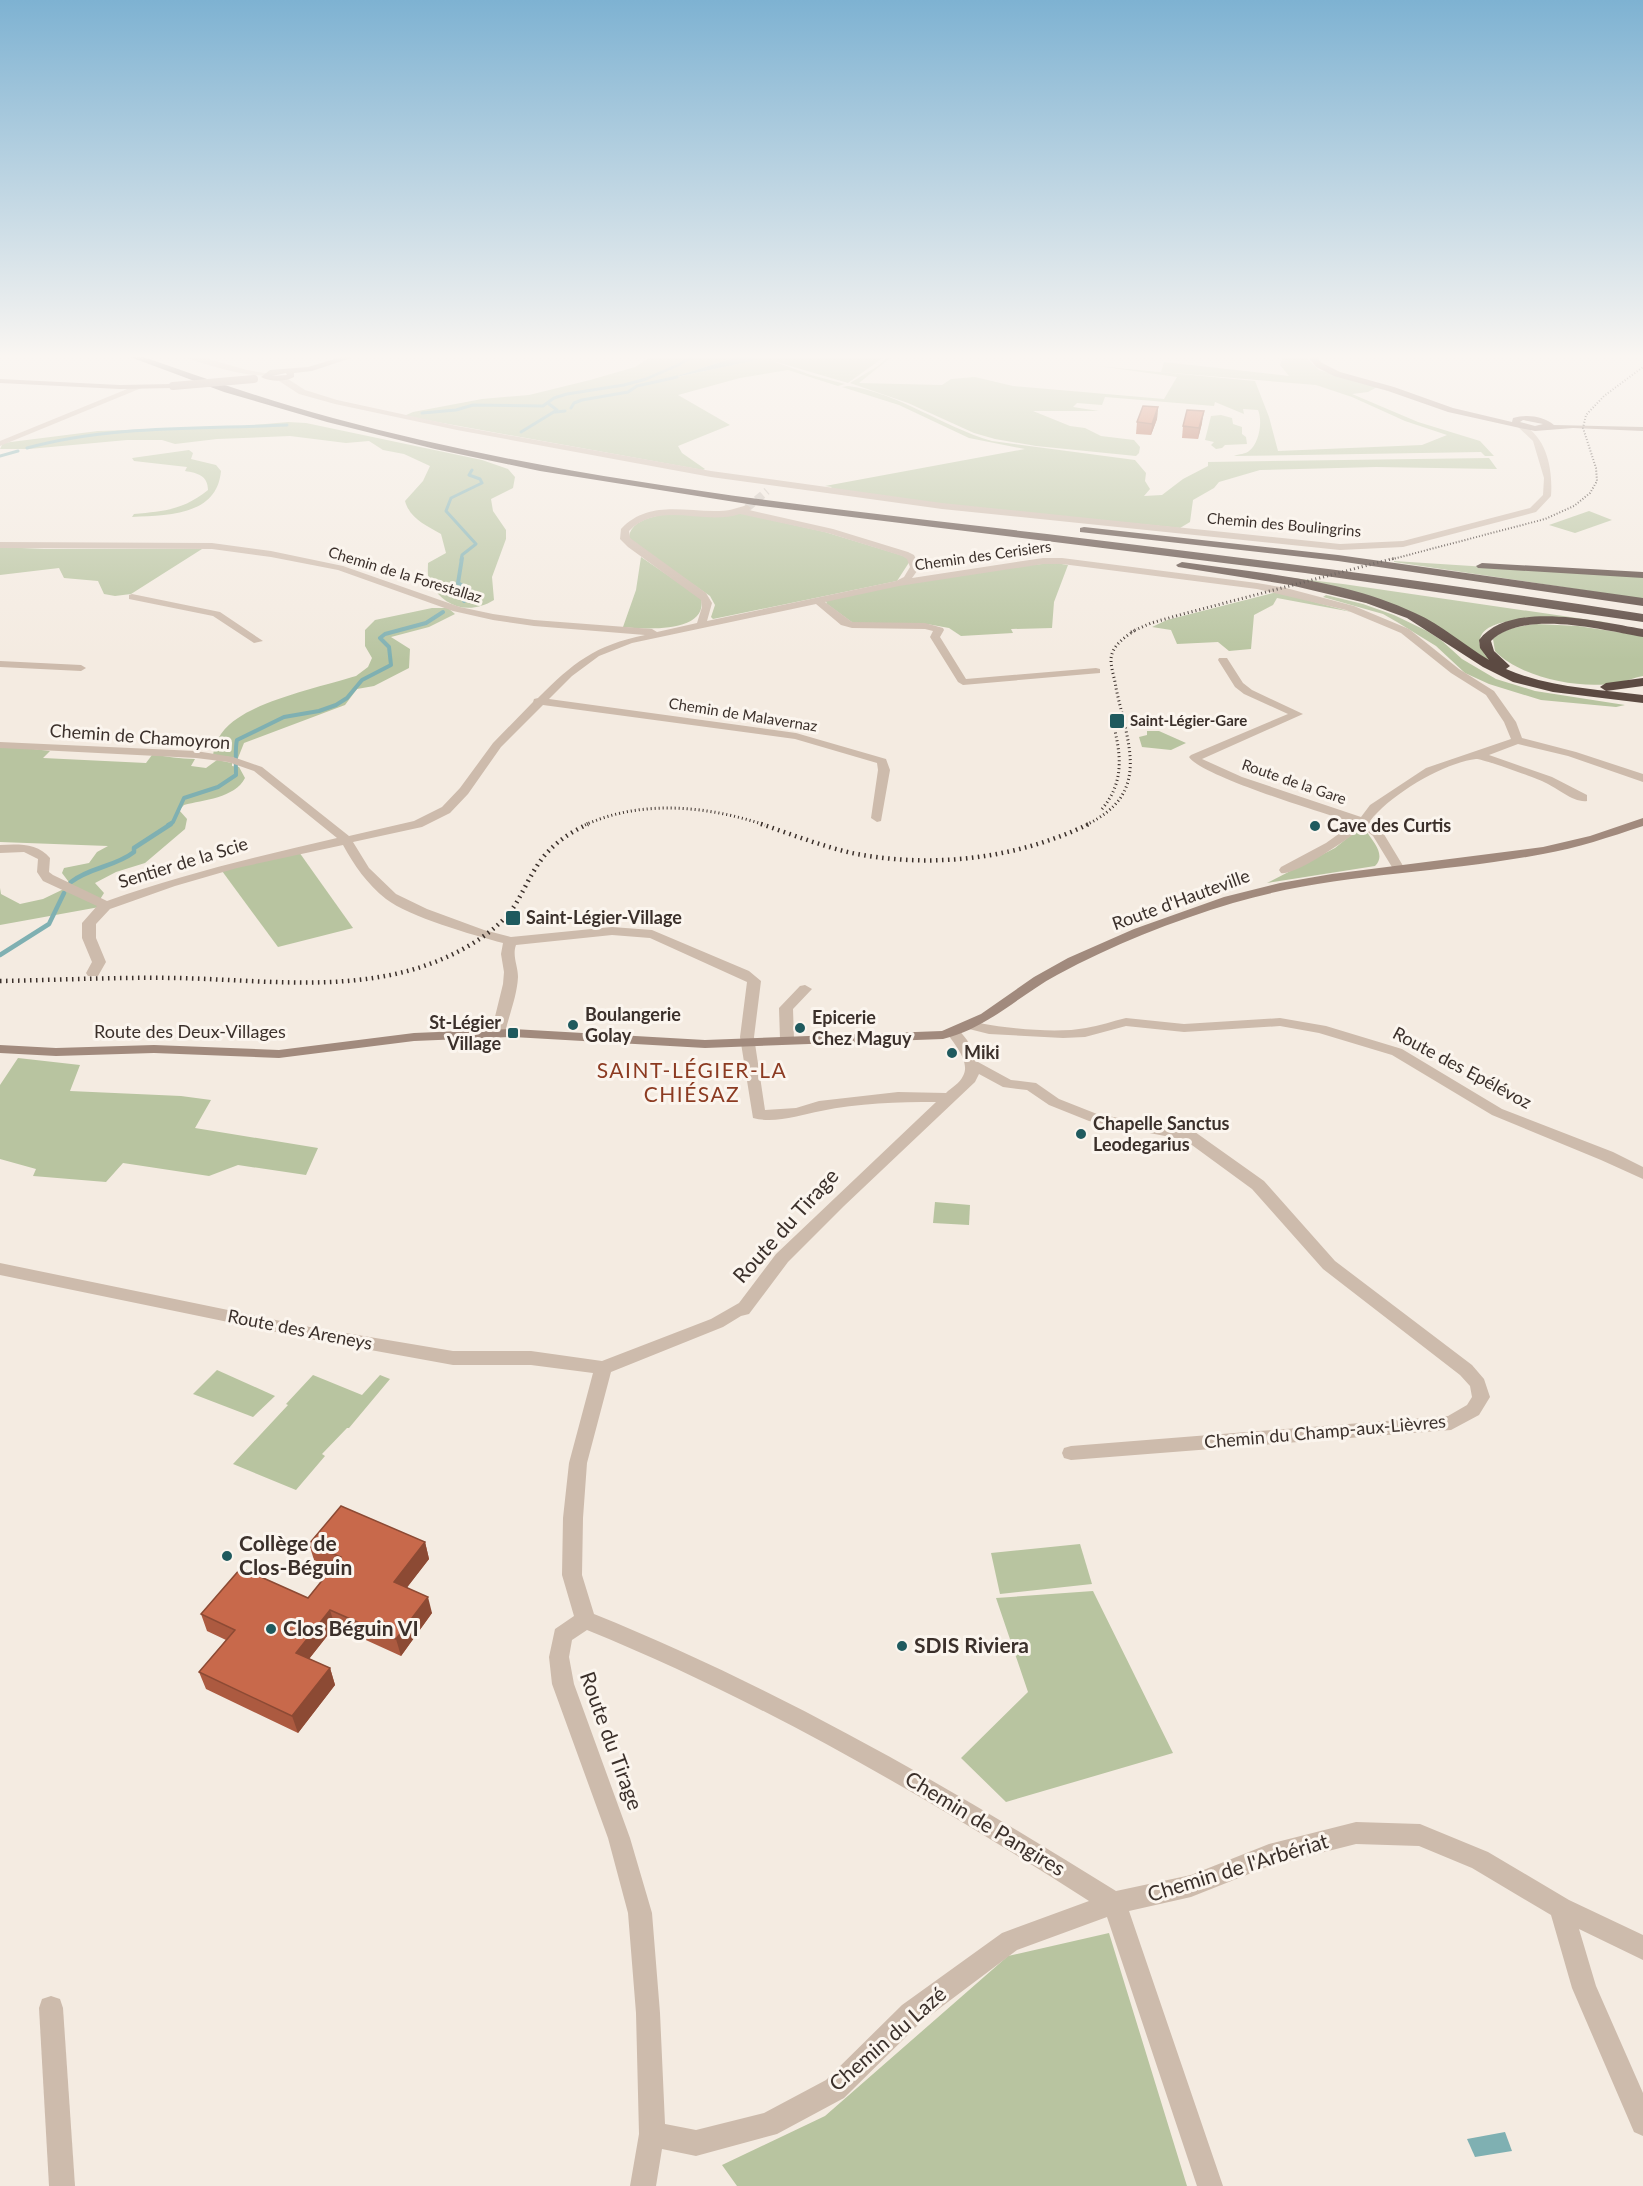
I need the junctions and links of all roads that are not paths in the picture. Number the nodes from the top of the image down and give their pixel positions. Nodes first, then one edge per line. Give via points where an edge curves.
1 (487, 456) edge
2 (531, 456) edge
3 (614, 456) edge
4 (1541, 456) edge
5 (596, 477) junction
6 (775, 483) junction
7 (767, 490) tunnel mouth
8 (894, 512) junction
9 (1203, 541) junction
10 (0, 545) edge
11 (1074, 549) junction
12 (1643, 571) edge
13 (1615, 573) junction
14 (1643, 575) edge
15 (899, 583) junction
16 (132, 597) dead end
17 (817, 600) junction
18 (1643, 602) edge
19 (1643, 610) edge
20 (1643, 618) edge
21 (702, 626) junction
22 (1643, 626) edge
23 (1643, 633) edge
24 (657, 635) junction
25 (258, 641) dead end
26 (1223, 660) dead end
27 (0, 664) edge
28 (81, 668) dead end
29 (1096, 671) dead end
30 (1643, 682) edge
31 (1588, 691) junction
32 (1643, 691) edge
33 (1643, 699) edge
34 (538, 701) junction
35 (1643, 705) edge
36 (1517, 740) junction
37 (0, 744) edge
38 (1477, 755) junction
39 (1643, 778) edge
40 (1583, 798) dead end
41 (877, 819) dead end
42 (1363, 822) junction
43 (1643, 822) edge
44 (346, 840) junction
45 (0, 849) edge
46 (1399, 869) junction
47 (1286, 870) dead end
48 (105, 906) junction
49 (511, 941) junction
50 (93, 973) dead end
51 (806, 989) dead end
52 (962, 1029) junction
53 (498, 1033) junction
54 (787, 1039) junction
55 (747, 1042) junction
56 (0, 1049) edge
57 (972, 1065) junction
58 (949, 1098) junction
59 (1643, 1174) edge
60 (0, 1269) edge
61 (603, 1368) junction
62 (1071, 1453) dead end
63 (585, 1620) junction
64 (1114, 1903) junction
65 (1561, 1908) junction
66 (1643, 1948) edge
67 (51, 2008) dead end
68 (1643, 2123) edge
69 (652, 2134) junction
70 (62, 2186) edge
71 (643, 2186) edge
72 (1210, 2186) edge

1 - 5 highway
2 - 8 highway via 652,479
3 - 6 street, Chemin des Boulingrins
4 - 6 street, Chemin des Boulingrins via 1549,490 1540,504 1525,513 1384,546 1320,545 985,511
5 - 11 highway via 652,490 840,519
5 - 20 highway via 834,512 1401,581
6 - 7 street
8 - 9 highway
8 - 19 highway via 1359,568
9 - 13 highway via 1439,563
9 - 18 highway
10 - 24 street, Chemin de la Forestallaz via 212,546 271,554 340,568 457,609 493,617 634,629
11 - 22 highway via 1402,589
11 - 31 highway via 1276,580 1368,600 1429,624 1506,675 1544,687
12 - 13 highway
13 - 14 highway
15 - 17 street, Chemin des Cerisiers
15 - 21 street via 915,567 905,554 744,509 661,513 633,522 624,531 625,539 708,601
15 - 36 street, Chemin des Cerisiers via 1062,561 1306,596 1376,617 1420,640 1455,671 1491,693
16 - 25 street via 216,614
17 - 21 street, Chemin des Cerisiers
17 - 29 street via 852,625 925,626 939,630 935,637 938,645 963,682
21 - 24 street, Chemin des Cerisiers
23 - 31 highway via 1534,621 1501,626 1486,636 1487,650 1506,667
24 - 34 street, Chemin des Cerisiers via 616,644 595,654
26 - 42 street, Route de la Gare via 1248,692 1297,714 1195,757 1217,771
27 - 28 street
30 - 31 highway
31 - 32 highway
31 - 33 highway
31 - 35 highway
34 - 41 street, Chemin de Malavernaz via 795,736 882,761
34 - 44 street, Chemin des Cerisiers via 496,745 465,791 446,810 418,824
36 - 38 street
36 - 39 street
37 - 44 street, Chemin de Chamoyron via 225,759 247,764
38 - 40 street via 1548,779
38 - 42 street via 1430,770 1374,808
42 - 46 street, Route de la Gare via 1378,834
42 - 47 street
43 - 46 main road, Route d'Hauteville via 1550,848
44 - 48 street, Sentier de la Scie via 213,871
44 - 49 street, Chemin de Chamoyron via 364,870 391,897 479,933
45 - 48 street via 39,853 44,858 43,872 48,878
46 - 52 main road, Route d'Hauteville via 1300,883 1209,907 1052,972
48 - 50 street, Sentier de la Scie via 89,924 89,938 99,962
49 - 53 street via 506,952 511,978
49 - 55 street, Chemin de Chamoyron via 612,931 652,934 670,941 754,981
51 - 54 street via 786,1008
52 - 54 main road, Route des Deux-Villages via 906,1038
52 - 57 street
52 - 59 street, Route des Epélévoz via 1063,1034 1085,1033 1126,1022 1184,1028 1280,1022 1321,1029 1396,1052 1497,1112
53 - 55 main road, Route des Deux-Villages via 705,1044
53 - 56 main road, Route des Deux-Villages via 382,1040 279,1054 172,1049
54 - 55 main road, Route des Deux-Villages
55 - 58 street via 758,1115 898,1097
57 - 58 street, Route du Tirage via 970,1079
57 - 62 street, Chemin du Champ-aux-Lièvres via 1008,1084 1031,1086 1054,1102 1094,1118 1190,1137 1258,1185 1329,1265 1466,1370 1478,1384 1481,1397 1473,1410 1451,1423
58 - 61 street, Route du Tirage via 782,1258 743,1310
60 - 61 street, Route des Areneys via 310,1333 453,1358 531,1358
61 - 63 street via 578,1463 573,1518 572,1575
63 - 64 street, Chemin de Pangires via 758,1697 870,1756
63 - 69 street, Route du Tirage via 562,1635 560,1670 620,1838 640,1913
64 - 65 street, Chemin de l'Arbériat via 1191,1886 1269,1855 1356,1833 1420,1835 1480,1860
64 - 69 street, Chemin du Lazé via 1010,1941 911,2014 835,2089 768,2125 696,2143
64 - 72 street
65 - 66 street, Chemin de l'Arbériat
65 - 68 street via 1584,1988
67 - 70 street
69 - 71 street

